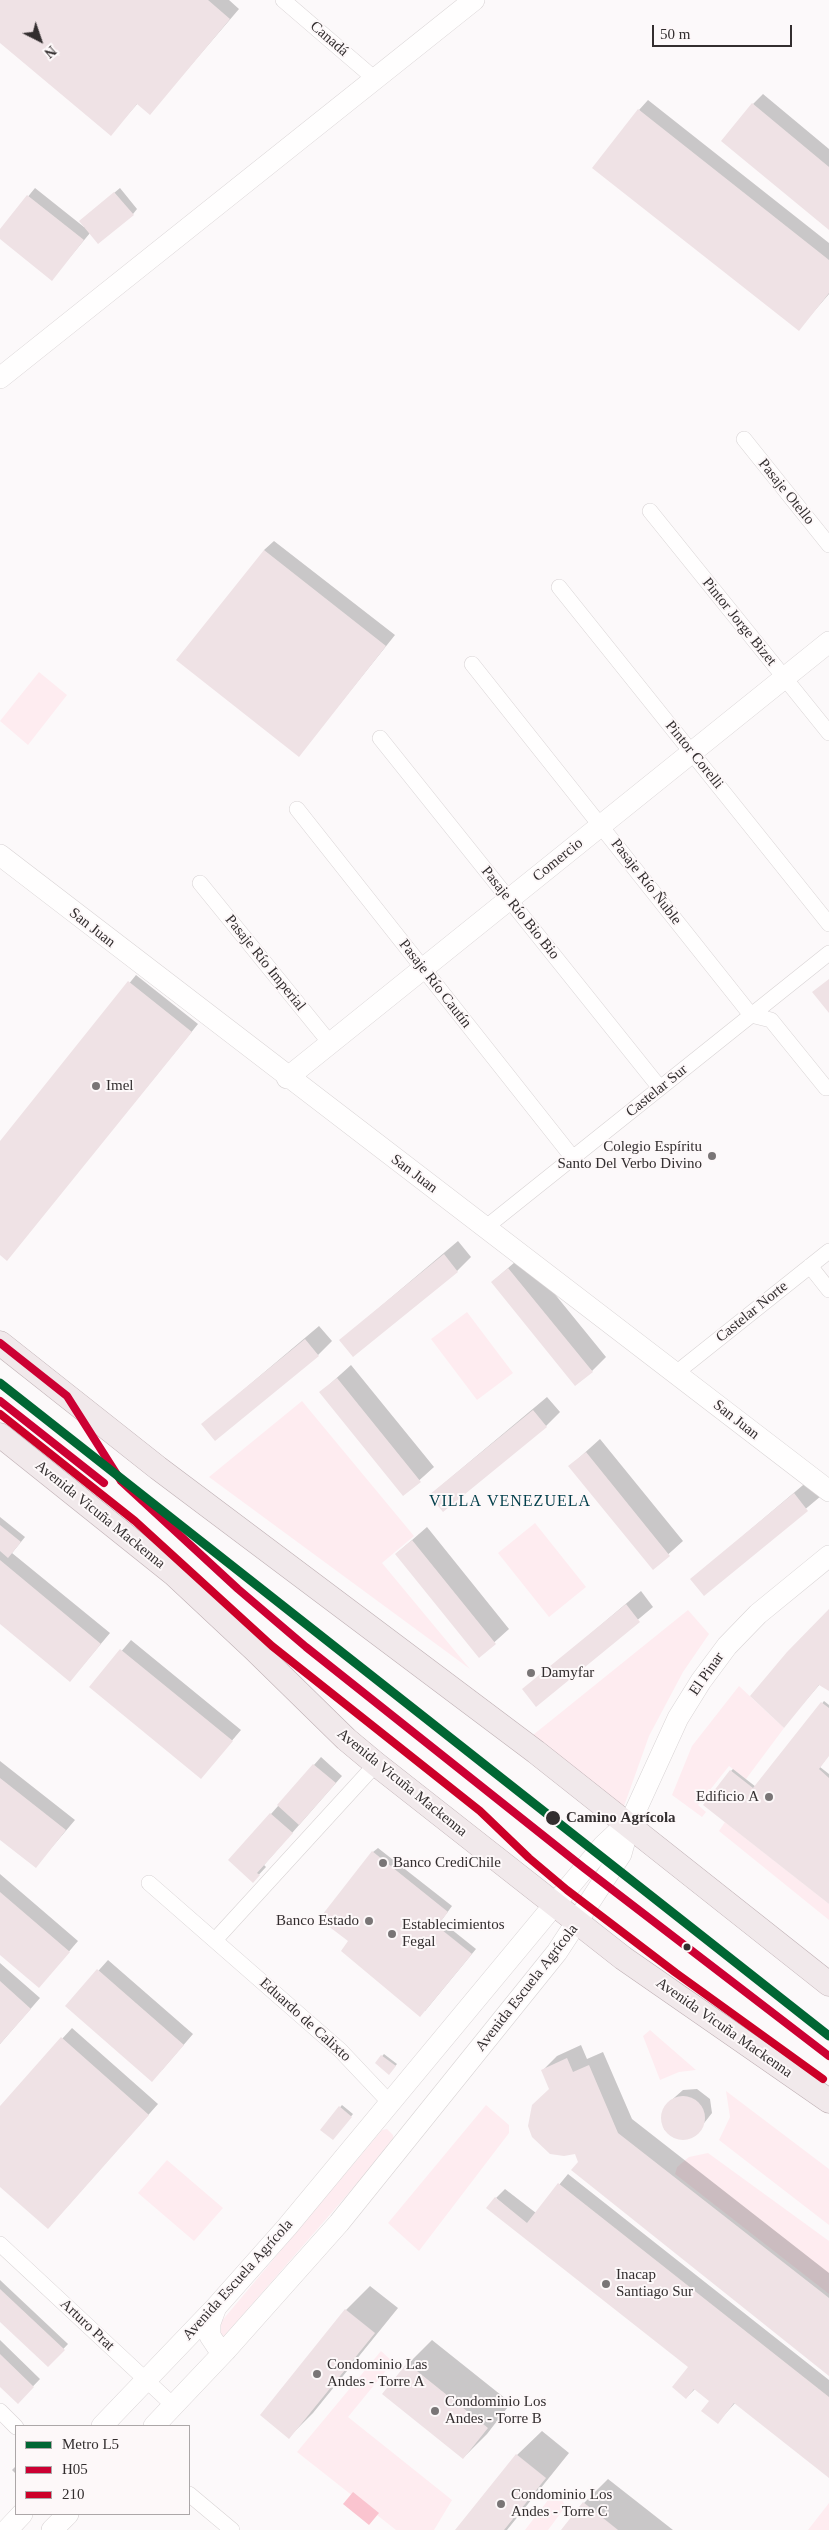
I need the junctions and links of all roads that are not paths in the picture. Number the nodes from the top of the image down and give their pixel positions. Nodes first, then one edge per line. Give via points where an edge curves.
1 (283, 0) edge
2 (474, 0) edge
3 (375, 79) junction
4 (0, 378) edge
5 (744, 439) dead end
6 (650, 511) dead end
7 (829, 545) edge
8 (559, 587) dead end
9 (829, 642) edge
10 (472, 664) dead end
11 (784, 678) junction
12 (829, 733) edge
13 (380, 738) dead end
14 (692, 752) junction
15 (297, 810) dead end
16 (601, 826) junction
17 (0, 855) edge
18 (200, 883) dead end
19 (509, 899) junction
20 (829, 924) edge
21 (829, 953) edge
22 (423, 968) junction
23 (751, 1015) junction
24 (330, 1043) junction
25 (287, 1078) junction
26 (660, 1088) junction
27 (826, 1088) dead end
28 (573, 1158) junction
29 (485, 1228) junction
30 (829, 1251) edge
31 (810, 1266) junction
32 (829, 1290) edge
33 (0, 1342) edge
34 (676, 1373) junction
35 (0, 1436) edge
36 (829, 1491) edge
37 (829, 1556) edge
38 (376, 1764) junction
39 (629, 1825) junction
40 (149, 1883) dead end
41 (553, 1905) junction
42 (577, 1923) junction
43 (215, 1940) junction
44 (829, 1984) edge
45 (829, 2101) edge
46 (391, 2104) junction
47 (410, 2136) junction
48 (0, 2244) edge
49 (216, 2307) junction
50 (226, 2350) junction
51 (146, 2379) junction
52 (174, 2406) junction
53 (0, 2411) edge
54 (103, 2425) edge
55 (155, 2425) edge
56 (15, 2426) edge
57 (190, 2495) edge
58 (21, 2515) edge
59 (67, 2515) edge
60 (7, 2530) edge
61 (52, 2530) edge
62 (232, 2530) edge

1 - 3 street, Canadá
2 - 3 main road
3 - 4 main road
5 - 7 street, Pasaje Otello
6 - 11 street, Pintor Jorge Bizet
8 - 14 street, Pintor Corelli
9 - 11 main road, Comercio
10 - 16 street, Pasaje Río Ñuble
11 - 12 street, Pintor Jorge Bizet
11 - 14 main road, Comercio
13 - 19 street, Pasaje Río Bio Bio
14 - 16 main road, Comercio
14 - 20 street, Pintor Corelli
15 - 22 street, Pasaje Río Cautín
16 - 19 main road, Comercio
16 - 23 street, Pasaje Río Ñuble
17 - 25 main road, San Juan
18 - 24 street, Pasaje Río Imperial
19 - 22 main road, Comercio
19 - 26 street, Pasaje Río Bio Bio
21 - 23 street, Castelar Sur
22 - 24 main road, Comercio
22 - 28 street, Pasaje Río Cautín
23 - 26 street, Castelar Sur
23 - 27 street via 771,1020
24 - 25 main road, Comercio
25 - 29 main road, San Juan
26 - 28 street, Castelar Sur
28 - 29 street, Castelar Sur
29 - 34 main road, San Juan
30 - 31 street, Castelar Norte
31 - 32 street
31 - 34 street, Castelar Norte
33 - 39 main road via 158,1468
34 - 36 main road, San Juan
35 - 38 main road, Avenida Vicuña Mackenna via 175,1576 254,1648 346,1740
37 - 39 main road, El Pinar via 758,1614 714,1662 678,1718
38 - 41 main road, Avenida Vicuña Mackenna
38 - 43 street
39 - 41 main road, Avenida Escuela Agrícola via 606,1842
39 - 42 main road, Avenida Escuela Agrícola via 621,1854
39 - 44 main road
40 - 43 street, Eduardo de Calixto
41 - 42 main road, Avenida Vicuña Mackenna
41 - 46 main road, Avenida Escuela Agrícola
42 - 45 main road, Avenida Vicuña Mackenna
42 - 47 main road, Avenida Escuela Agrícola
43 - 46 street, Eduardo de Calixto via 340,2050
46 - 47 main road
46 - 49 main road, Avenida Escuela Agrícola
47 - 50 main road, Avenida Escuela Agrícola via 333,2230
48 - 51 street, Arturo Prat
49 - 50 main road via 210,2323 210,2336 218,2348
49 - 51 main road, Avenida Escuela Agrícola
50 - 52 main road, Avenida Escuela Agrícola
51 - 52 street, Arturo Prat
51 - 54 main road, Avenida Escuela Agrícola
52 - 55 main road, Avenida Escuela Agrícola
53 - 56 street
57 - 62 street
58 - 60 main road
59 - 61 main road

